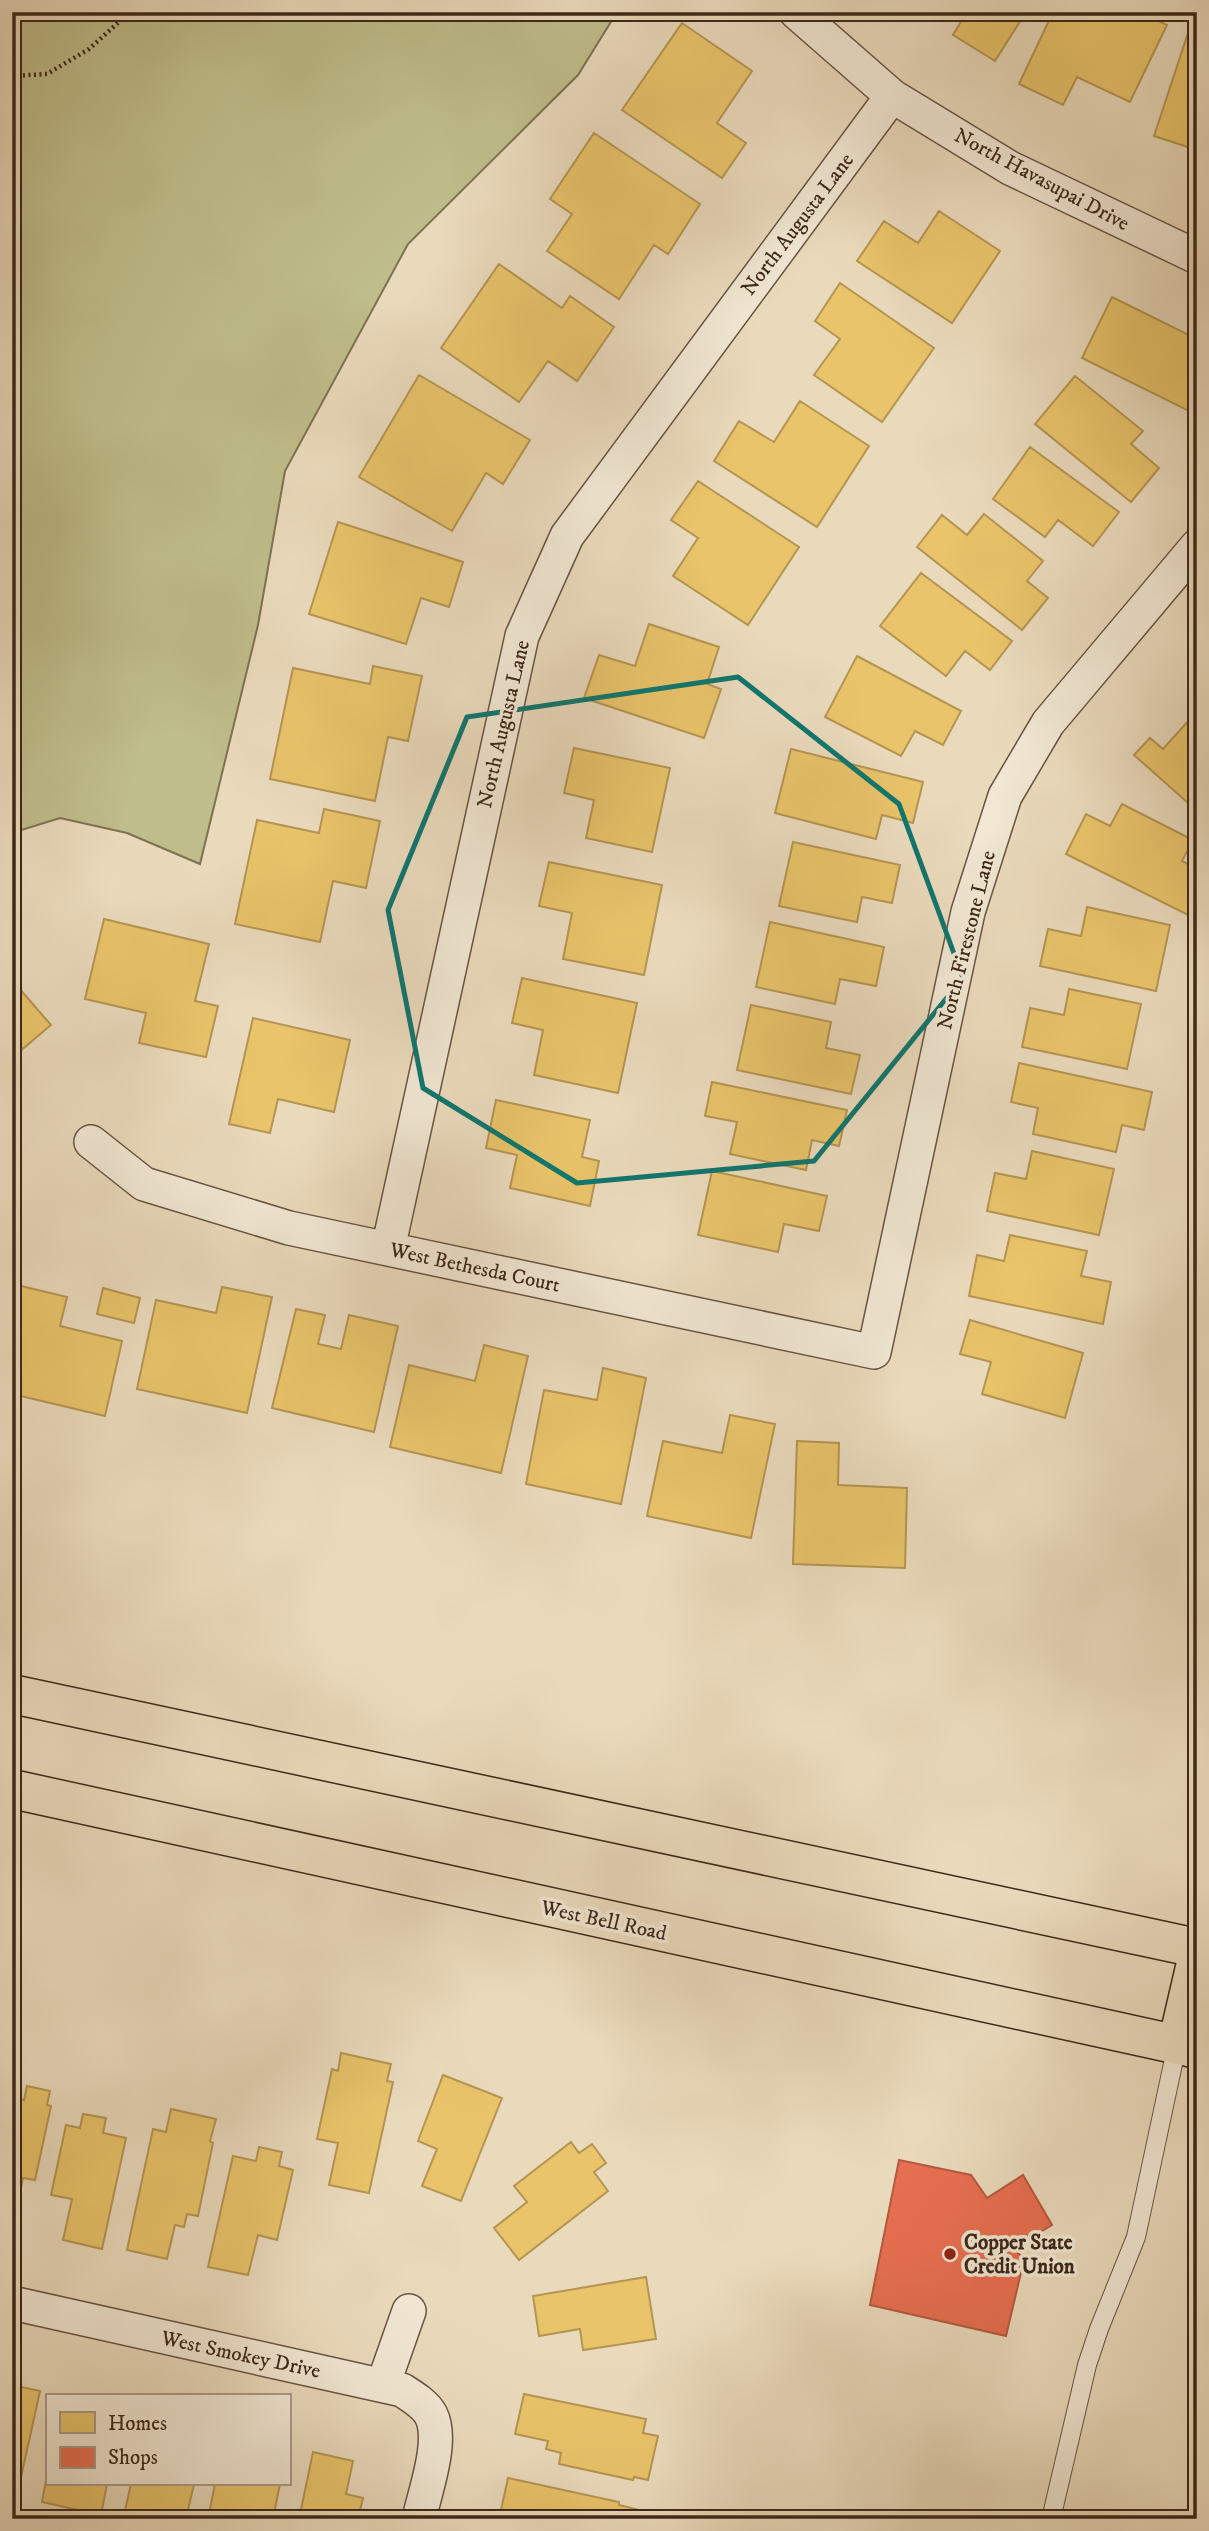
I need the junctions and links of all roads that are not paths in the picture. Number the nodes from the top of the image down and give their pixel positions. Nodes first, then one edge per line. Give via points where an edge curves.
1 (796, 12) edge
2 (892, 96) junction
3 (1197, 257) edge
4 (1197, 546) edge
5 (91, 1143) dead end
6 (388, 1248) junction
7 (874, 1352) joint
8 (12, 1693) edge
9 (12, 1789) edge
10 (1197, 1948) edge
11 (1197, 1959) edge
12 (1187, 2047) edge
13 (12, 2303) edge
14 (410, 2311) dead end
15 (383, 2385) junction
16 (419, 2519) edge
17 (1051, 2519) edge

1 - 2 street, North Havasupai Drive
2 - 3 street, North Havasupai Drive via 1010,168
2 - 6 street, North Augusta Lane via 566,536 522,636
4 - 7 street, North Firestone Lane via 1048,723 1005,796 968,912
5 - 6 street, West Bethesda Court via 144,1184 289,1228
6 - 7 street, West Bethesda Court
8 - 10 main road
9 - 12 main road, West Bell Road
11 - 12 main road
12 - 17 lane via 1136,2237 1087,2365
13 - 15 street, West Smokey Drive
14 - 15 street
15 - 16 street, West Smokey Drive via 418,2400 436,2429

